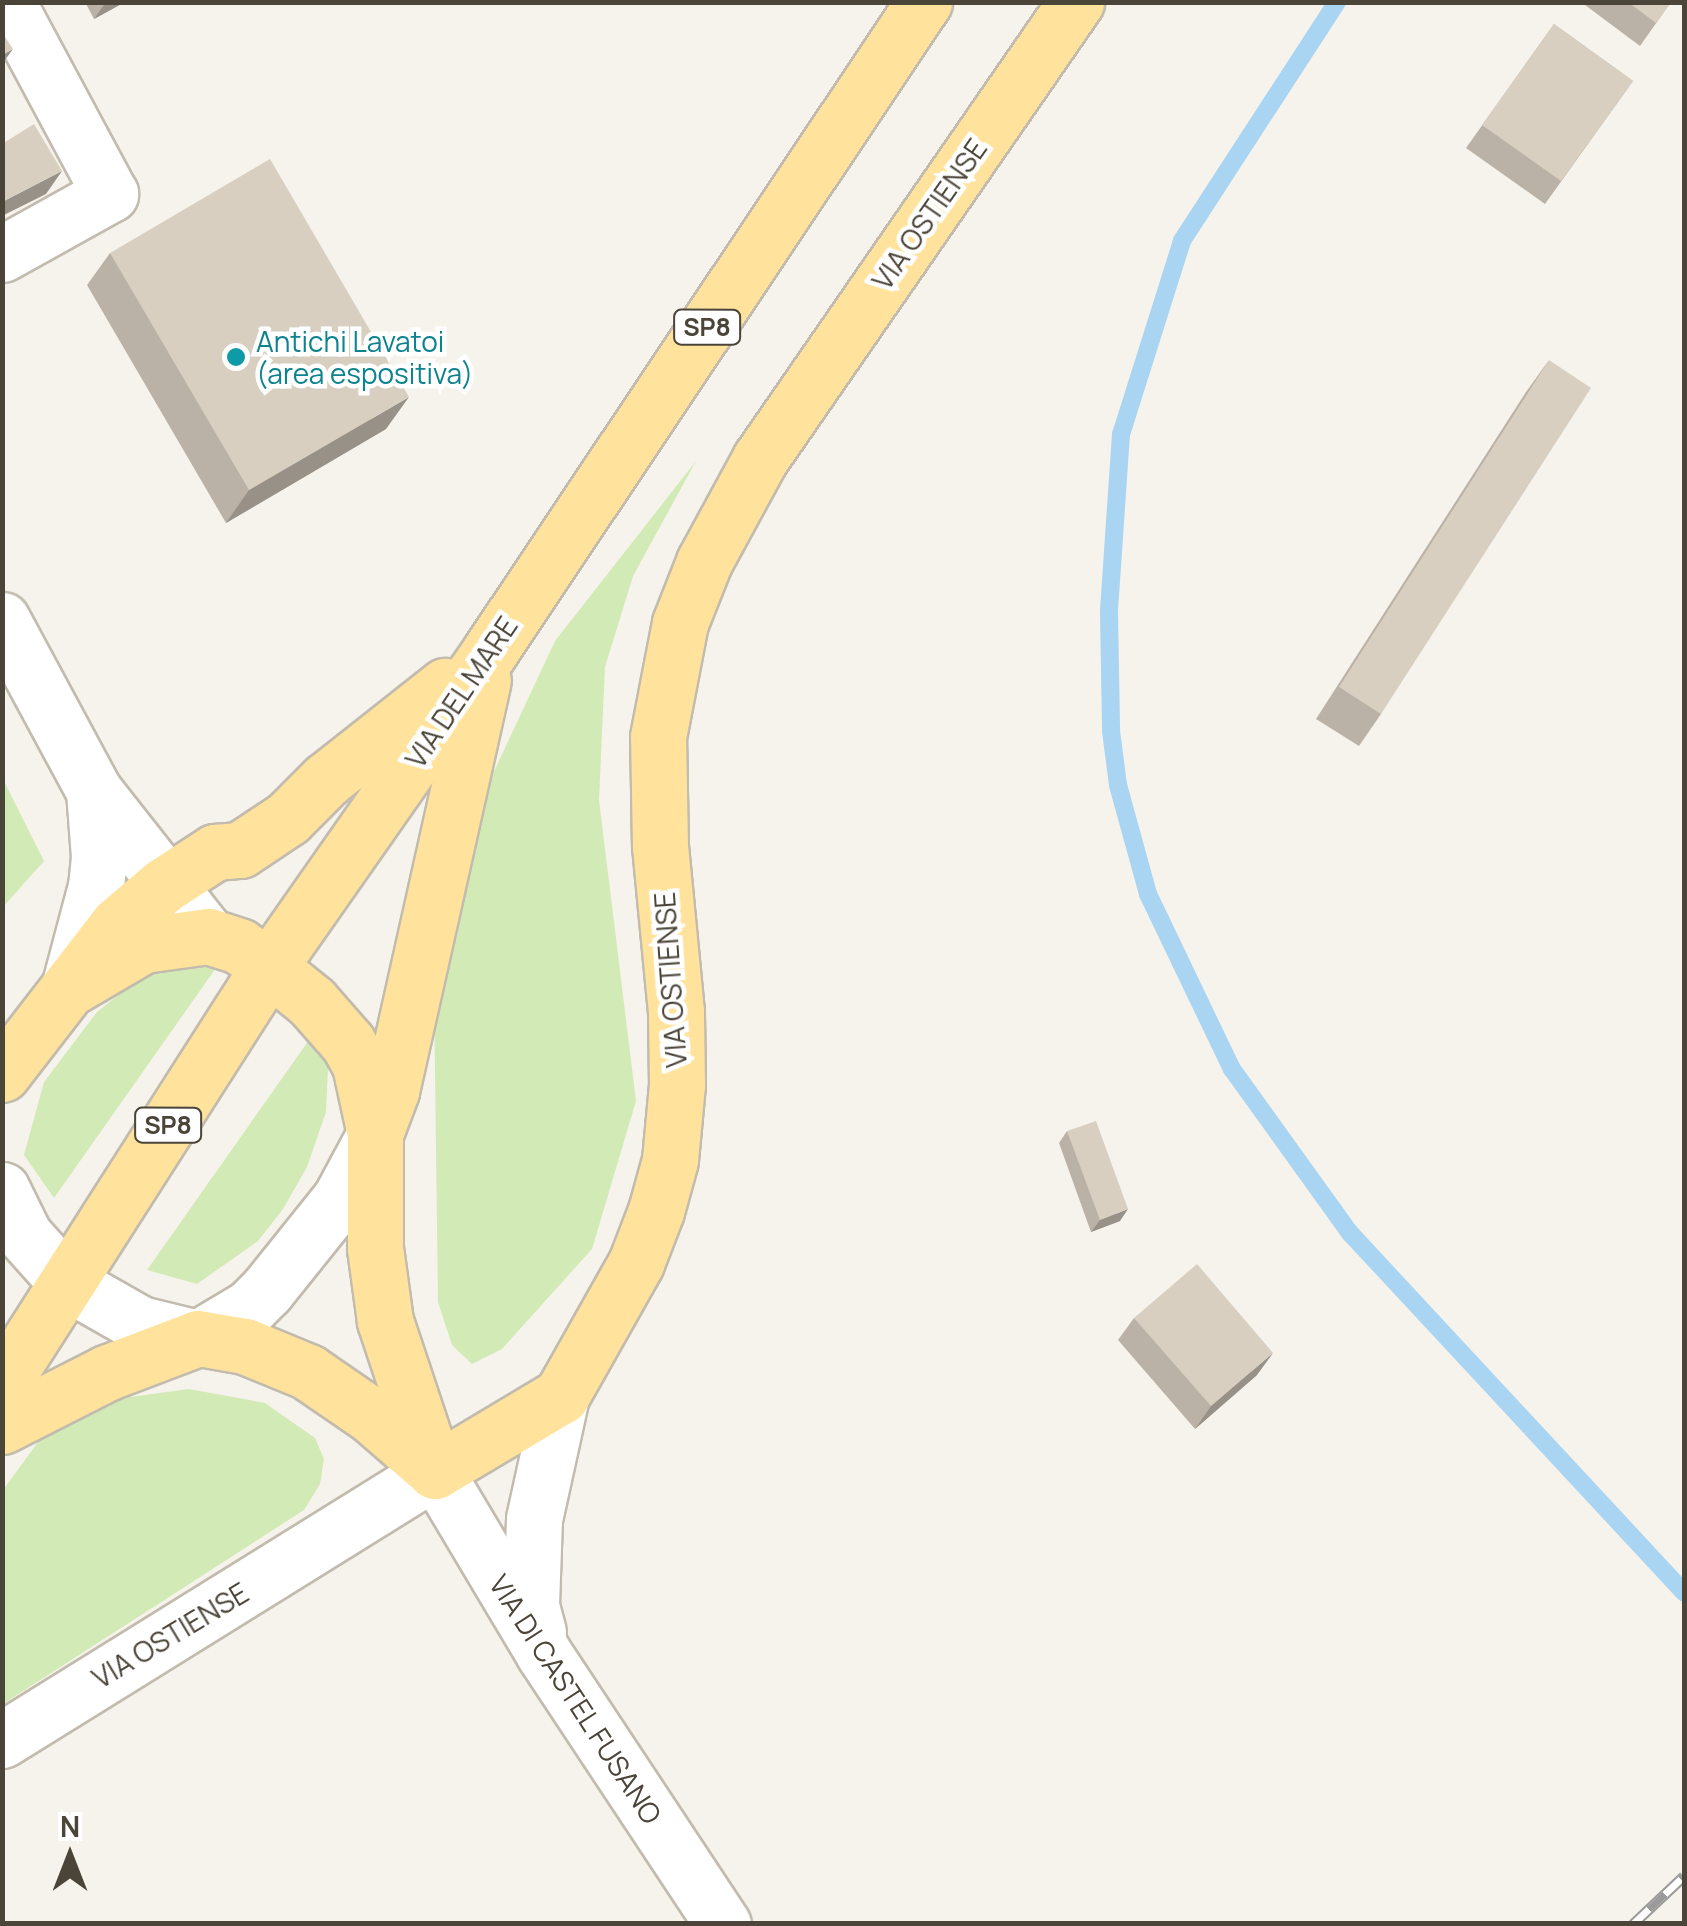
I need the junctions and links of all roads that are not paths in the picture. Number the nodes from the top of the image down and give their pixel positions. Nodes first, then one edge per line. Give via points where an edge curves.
1 (6, 2) edge
2 (924, 2) edge
3 (1076, 2) edge
4 (2, 254) edge
5 (2, 620) edge
6 (490, 650) junction
7 (94, 792) junction
8 (164, 885) junction
9 (208, 936) junction
10 (269, 967) junction
11 (68, 989) junction
12 (5, 1080) edge
13 (375, 1134) junction
14 (2, 1190) edge
15 (66, 1282) junction
16 (198, 1338) junction
17 (2, 1384) edge
18 (561, 1396) junction
19 (2, 1426) edge
20 (436, 1471) junction
21 (544, 1654) junction
22 (2, 1740) edge
23 (723, 1924) edge

1 - 4 street via 110,194
2 - 6 main road, VIA DEL MARE / SP8
3 - 18 main road, VIA OSTIENSE via 760,459 704,562 680,623 658,737 660,847 676,1012 670,1160 636,1264
5 - 7 street
6 - 8 main road via 288,818 240,850 215,852
6 - 10 main road, VIA DEL MARE / SP8
6 - 13 main road via 391,1091
7 - 8 street
7 - 11 street via 96,886
8 - 9 street
8 - 11 main road via 118,925
9 - 10 main road via 239,946
9 - 11 main road via 143,944
10 - 13 main road via 348,1043 360,1065
10 - 15 main road, VIA DEL MARE / SP8
11 - 12 main road
13 - 16 street via 340,1198 267,1290
13 - 20 main road via 376,1248 386,1321
14 - 15 street via 24,1234
15 - 16 street via 140,1324
15 - 17 main road, VIA DEL MARE / SP8
16 - 19 main road
16 - 20 main road via 244,1346 308,1372
18 - 20 main road, VIA OSTIENSE
18 - 21 street via 531,1553 531,1605
20 - 21 street, VIA DI CASTEL FUSANO
20 - 22 street, VIA OSTIENSE
21 - 23 street, VIA DI CASTEL FUSANO

